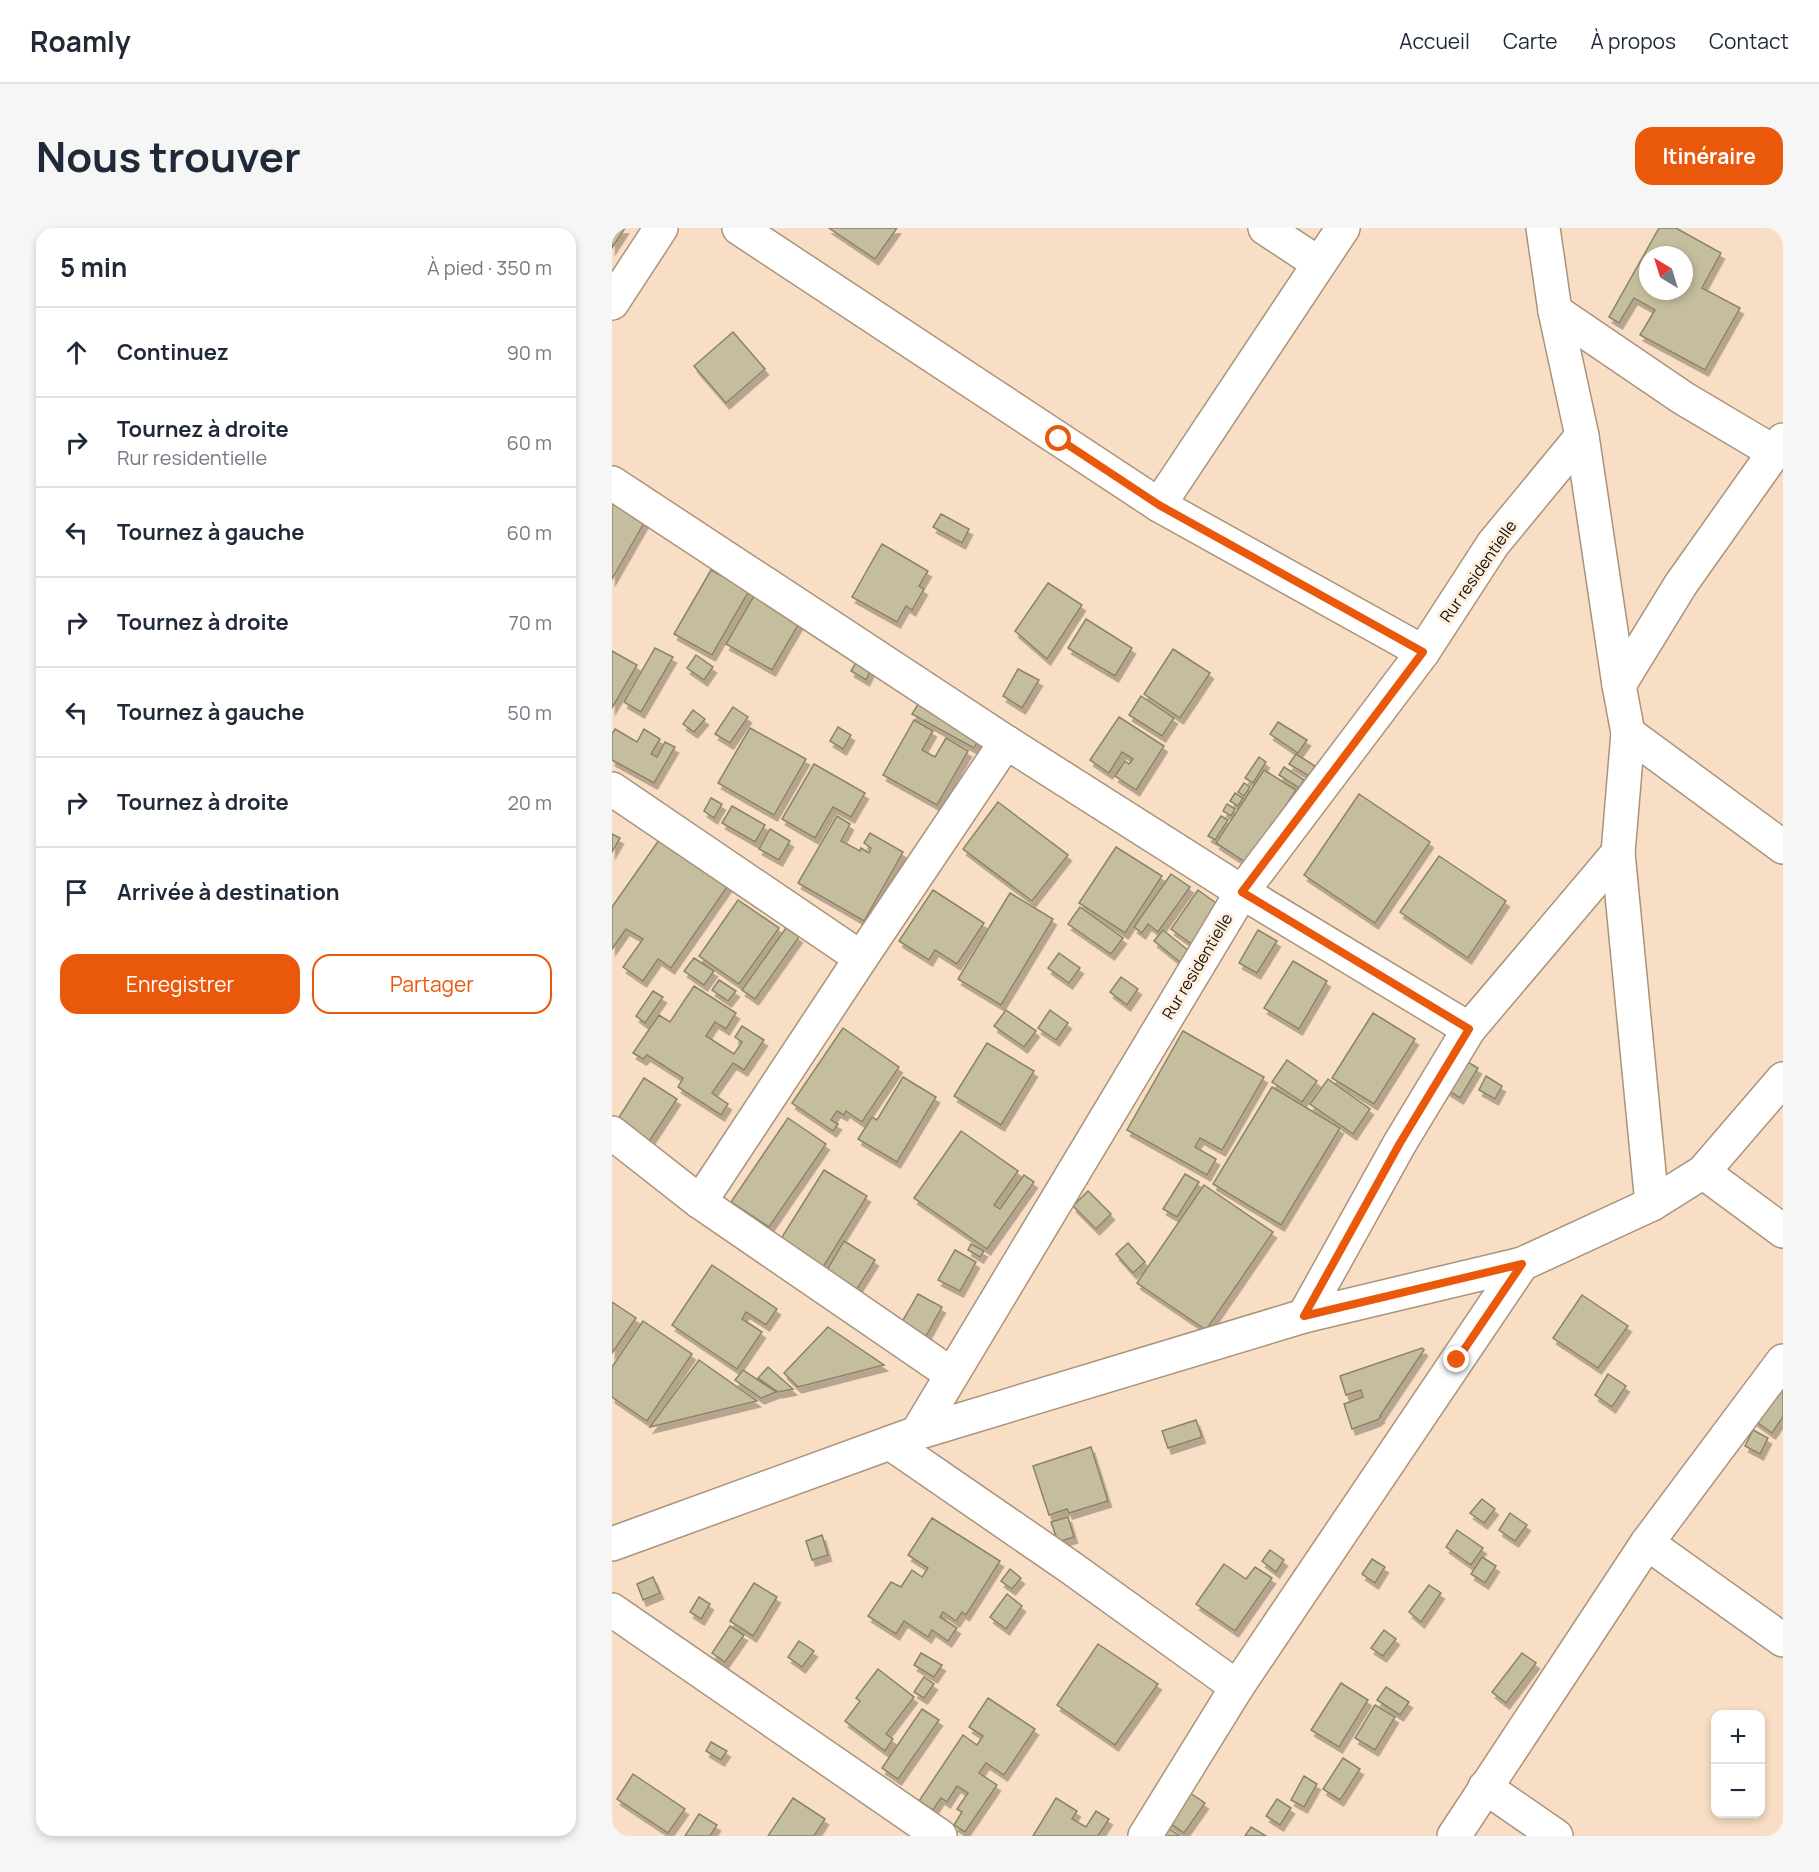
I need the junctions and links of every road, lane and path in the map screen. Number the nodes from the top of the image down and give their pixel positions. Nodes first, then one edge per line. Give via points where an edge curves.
1 (661, 228) edge
2 (739, 228) edge
3 (1265, 228) edge
4 (1343, 228) edge
5 (1543, 228) edge
6 (1318, 263) junction
7 (612, 303) edge
8 (1555, 311) junction
9 (1582, 436) junction
10 (1779, 446) edge
11 (612, 483) edge
12 (1159, 505) junction
13 (1423, 652) junction
14 (1618, 685) junction
15 (1628, 733) junction
16 (1006, 742) junction
17 (612, 789) edge
18 (1783, 847) edge
19 (1618, 853) junction
20 (1242, 892) junction
21 (861, 958) junction
22 (1469, 1029) junction
23 (1783, 1079) edge
24 (612, 1133) edge
25 (1702, 1172) junction
26 (700, 1202) junction
27 (1652, 1204) junction
28 (1783, 1231) edge
29 (1522, 1264) junction
30 (1304, 1316) junction
31 (1783, 1361) edge
32 (951, 1374) junction
33 (904, 1438) junction
34 (1647, 1543) junction
35 (612, 1544) edge
36 (612, 1610) edge
37 (1783, 1640) edge
38 (1237, 1687) junction
39 (1485, 1787) junction
40 (940, 1836) edge
41 (1145, 1836) edge
42 (1454, 1836) edge
43 (1556, 1836) edge

1 - 7 street
2 - 12 street
3 - 6 street
4 - 6 street
5 - 8 street
6 - 12 street
8 - 9 street
8 - 10 street via 1683,398
9 - 13 street, Rur residentielle via 1493,544
9 - 14 street
10 - 14 street via 1681,585
11 - 16 street
12 - 13 street
13 - 20 street, Rur residentielle
14 - 15 street
15 - 18 street
15 - 19 street
16 - 20 street
16 - 21 street
17 - 21 street
19 - 22 street
19 - 27 street
20 - 22 street
20 - 32 street, Rur residentielle
21 - 26 street
22 - 30 street
23 - 25 street
24 - 26 street
25 - 27 street
25 - 28 street
26 - 32 street
27 - 29 street
29 - 30 street
29 - 38 street
30 - 33 street
31 - 34 street
32 - 33 street, Rur residentielle
33 - 35 street
33 - 38 street via 1060,1561
34 - 37 street
34 - 39 street
36 - 40 street
38 - 41 street
39 - 42 street
39 - 43 street

